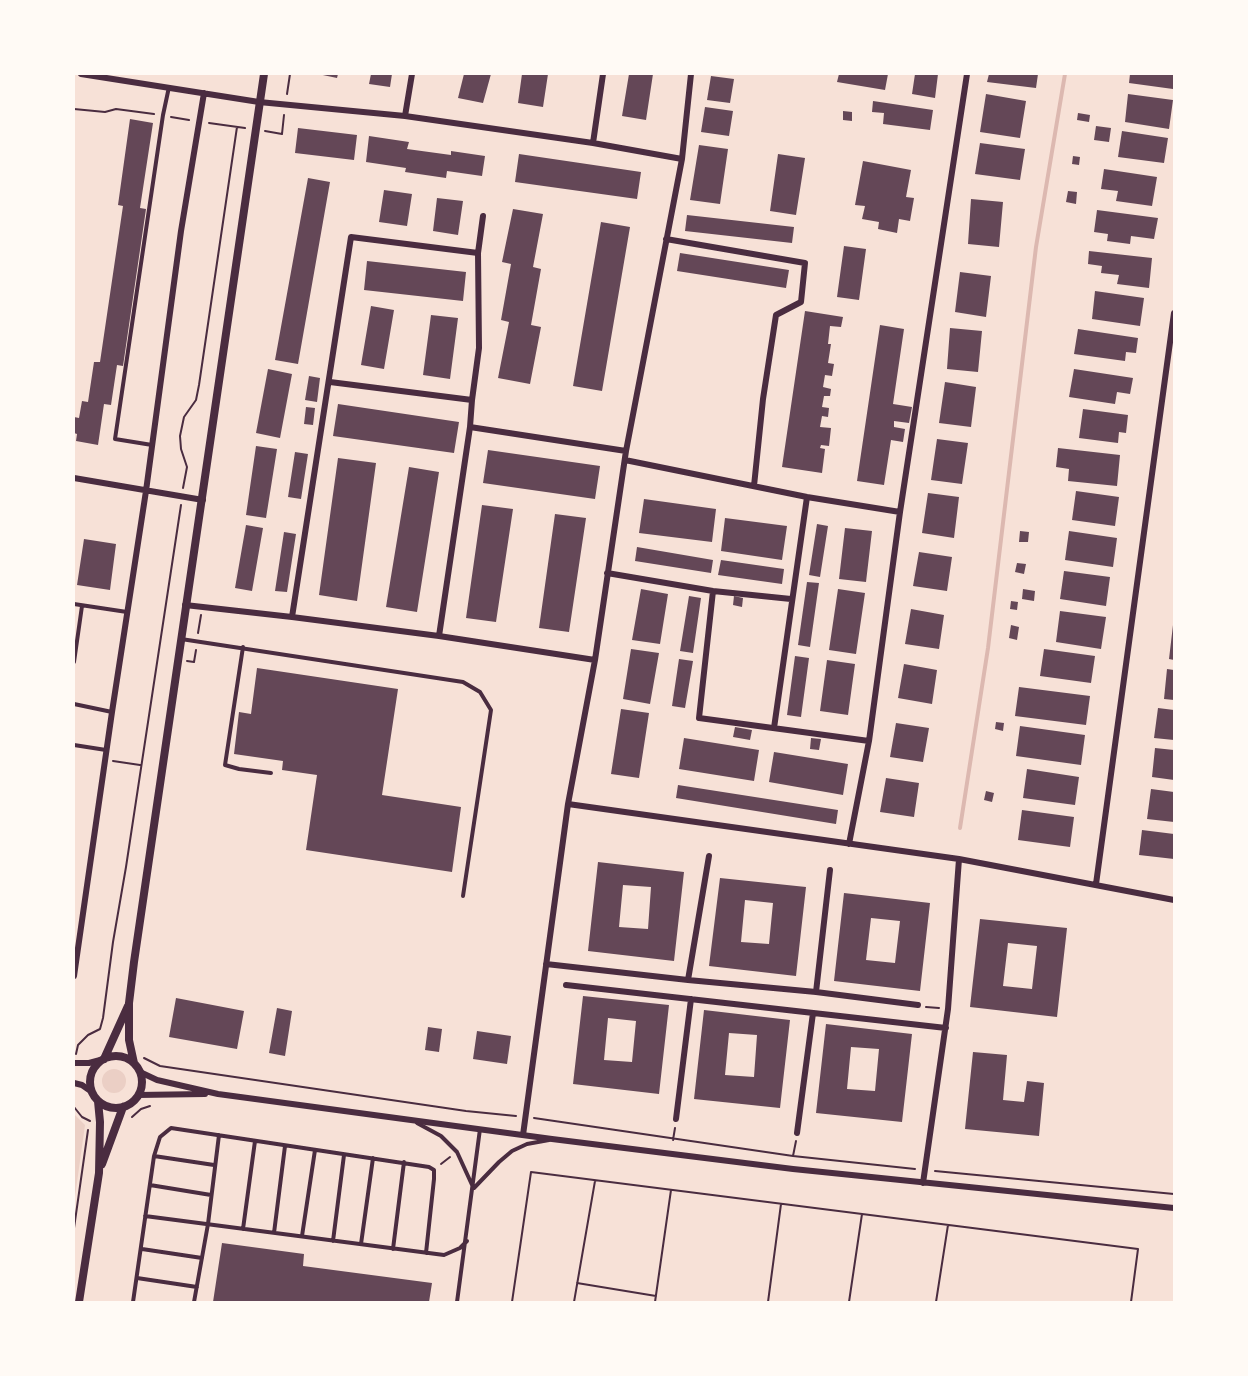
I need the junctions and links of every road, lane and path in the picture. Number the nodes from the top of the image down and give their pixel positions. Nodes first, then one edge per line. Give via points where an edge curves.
1 (81, 74) edge
2 (264, 74) edge
3 (412, 74) edge
4 (603, 74) edge
5 (691, 74) edge
6 (967, 74) edge
7 (169, 87) junction
8 (204, 93) junction
9 (260, 102) junction
10 (405, 116) junction
11 (249, 129) dead end
12 (262, 131) dead end
13 (273, 133) dead end
14 (593, 143) junction
15 (682, 159) junction
16 (483, 216) dead end
17 (666, 239) junction
18 (478, 253) junction
19 (1174, 313) edge
20 (330, 382) junction
21 (472, 400) junction
22 (470, 428) junction
23 (152, 445) junction
24 (626, 451) junction
25 (625, 460) junction
26 (74, 478) edge
27 (754, 486) junction
28 (146, 491) junction
29 (182, 497) junction
30 (807, 497) junction
31 (203, 500) junction
32 (900, 512) junction
33 (607, 573) junction
34 (713, 591) junction
35 (791, 599) junction
36 (74, 604) edge
37 (185, 605) junction
38 (82, 606) junction
39 (128, 612) junction
40 (292, 617) junction
41 (438, 636) junction
42 (180, 639) junction
43 (243, 647) junction
44 (595, 660) junction
45 (74, 662) edge
46 (74, 704) edge
47 (112, 712) junction
48 (774, 728) junction
49 (869, 741) junction
50 (74, 745) edge
51 (106, 750) junction
52 (105, 760) junction
53 (141, 765) junction
54 (271, 773) dead end
55 (568, 804) junction
56 (849, 844) junction
57 (709, 856) dead end
58 (959, 859) junction
59 (830, 870) dead end
60 (1096, 884) junction
61 (463, 896) dead end
62 (1174, 900) edge
63 (546, 964) junction
64 (74, 976) edge
65 (688, 980) junction
66 (566, 985) dead end
67 (816, 993) junction
68 (691, 999) junction
69 (129, 1003) junction
70 (918, 1005) joint
71 (948, 1009) junction
72 (813, 1013) junction
73 (946, 1028) junction
74 (78, 1045) dead end
75 (142, 1056) dead end
76 (104, 1059) junction
77 (74, 1063) edge
78 (134, 1063) junction
79 (140, 1072) junction
80 (74, 1083) edge
81 (92, 1092) junction
82 (218, 1094) junction
83 (138, 1095) junction
84 (98, 1101) junction
85 (153, 1102) dead end
86 (74, 1107) edge
87 (123, 1107) junction
88 (524, 1117) junction
89 (676, 1119) dead end
90 (411, 1120) junction
91 (128, 1124) dead end
92 (480, 1129) junction
93 (797, 1133) joint
94 (219, 1135) junction
95 (523, 1135) junction
96 (552, 1139) junction
97 (255, 1141) junction
98 (285, 1146) junction
99 (315, 1150) junction
100 (344, 1155) junction
101 (154, 1156) junction
102 (793, 1156) junction
103 (450, 1157) dead end
104 (373, 1158) junction
105 (404, 1162) junction
106 (214, 1165) junction
107 (434, 1170) junction
108 (923, 1170) junction
109 (99, 1173) junction
110 (595, 1181) junction
111 (923, 1183) junction
112 (150, 1185) junction
113 (473, 1188) junction
114 (671, 1190) junction
115 (1174, 1194) edge
116 (211, 1196) junction
117 (782, 1203) junction
118 (1174, 1208) edge
119 (862, 1214) junction
120 (145, 1216) junction
121 (208, 1224) junction
122 (948, 1225) junction
123 (74, 1228) edge
124 (243, 1229) junction
125 (274, 1233) junction
126 (302, 1236) junction
127 (333, 1241) junction
128 (467, 1241) junction
129 (361, 1244) junction
130 (142, 1249) junction
131 (393, 1249) junction
132 (426, 1253) junction
133 (202, 1258) junction
134 (137, 1278) junction
135 (577, 1283) junction
136 (197, 1287) junction
137 (656, 1296) junction
138 (80, 1302) edge
139 (133, 1302) edge
140 (194, 1302) edge
141 (458, 1302) edge
142 (512, 1302) edge
143 (574, 1302) edge
144 (655, 1302) edge
145 (768, 1302) edge
146 (849, 1302) edge
147 (936, 1302) edge
148 (1131, 1302) edge

1 - 7 street
2 - 9 street
3 - 10 street
4 - 14 street
5 - 15 street
6 - 32 street
7 - 8 street
7 - 23 lane via 115,439
8 - 9 street
8 - 23 street
9 - 10 street
9 - 31 street
10 - 14 street
11 - 29 path via 237,127 199,385 180,436 187,467
12 - 13 path
14 - 15 street
15 - 17 street
16 - 18 street
17 - 24 street
17 - 27 street via 805,263 801,302 776,315
18 - 20 street via 351,237
18 - 21 street via 479,348
19 - 60 street
20 - 21 street
20 - 40 street
21 - 22 street
22 - 24 street
22 - 41 street
23 - 28 street
24 - 25 street
25 - 27 street
25 - 33 street
26 - 28 street
27 - 30 street
28 - 29 street
28 - 39 street
29 - 31 street
29 - 53 path
30 - 32 street
30 - 35 street
31 - 37 street
32 - 49 street
33 - 34 street
33 - 44 street
34 - 35 street
34 - 48 street via 699,718
35 - 48 street
36 - 38 lane
37 - 40 street
37 - 42 street
38 - 39 lane
38 - 45 lane
39 - 47 street
40 - 41 street
41 - 44 street
42 - 43 lane
42 - 69 street
43 - 54 lane via 225,765
43 - 61 lane via 464,682 480,692 491,710
44 - 55 street
46 - 47 lane
47 - 51 street
48 - 49 street
49 - 56 street
50 - 51 lane
51 - 52 street
52 - 53 path
52 - 64 street
53 - 74 path via 103,1018 100,1029
55 - 56 street
55 - 63 street
56 - 58 street
57 - 65 street
58 - 60 street
58 - 71 street
59 - 67 street
60 - 62 street
63 - 65 street
63 - 88 street
65 - 67 street
66 - 68 street
67 - 70 street
68 - 72 street
68 - 89 street
69 - 76 street
69 - 78 street via 129,1040
70 - 71 path
71 - 73 street
72 - 73 street
72 - 93 street
73 - 108 street
75 - 88 path via 160,1066
76 - 77 street
76 - 78 street via 119,1056
76 - 81 street via 91,1073
78 - 79 street
79 - 82 street via 157,1080
79 - 83 street via 142,1084
80 - 81 street
81 - 84 street
82 - 83 street
82 - 90 street
83 - 87 street
84 - 87 street
84 - 109 street
85 - 91 path via 131,1117
86 - 123 path via 89,1121
87 - 109 street
88 - 95 street
88 - 102 path
90 - 92 street
90 - 113 lane via 441,1136 457,1152
92 - 95 street
92 - 113 lane
93 - 102 path
94 - 97 lane
94 - 101 lane via 171,1128 160,1137
94 - 106 lane
95 - 96 street
96 - 111 street
96 - 113 lane via 512,1151
97 - 98 lane
97 - 124 lane
98 - 99 lane
98 - 125 lane
99 - 100 lane
99 - 126 lane
100 - 104 lane
100 - 127 lane
101 - 106 lane
101 - 112 lane
102 - 108 path
103 - 107 path
104 - 105 lane
104 - 129 lane
105 - 107 lane
105 - 131 lane
106 - 116 lane
107 - 132 lane
108 - 111 street
108 - 115 path
109 - 138 street
110 - 114 path
110 - 135 path
110 - 142 path via 531,1172
111 - 118 street
112 - 116 lane
112 - 120 lane
113 - 128 lane
114 - 117 path
114 - 137 path
116 - 121 lane
117 - 119 path
117 - 145 path
119 - 122 path
119 - 146 path
120 - 121 lane
120 - 130 lane
121 - 124 lane
121 - 133 lane
122 - 147 path
122 - 148 path via 1138,1249
124 - 125 lane
125 - 126 lane
126 - 127 lane
127 - 129 lane
128 - 132 lane via 444,1255
128 - 141 lane
129 - 131 lane
130 - 133 lane
130 - 134 lane
131 - 132 lane
133 - 136 lane
134 - 136 lane
134 - 139 lane
135 - 137 path
135 - 143 path
136 - 140 lane
137 - 144 path

